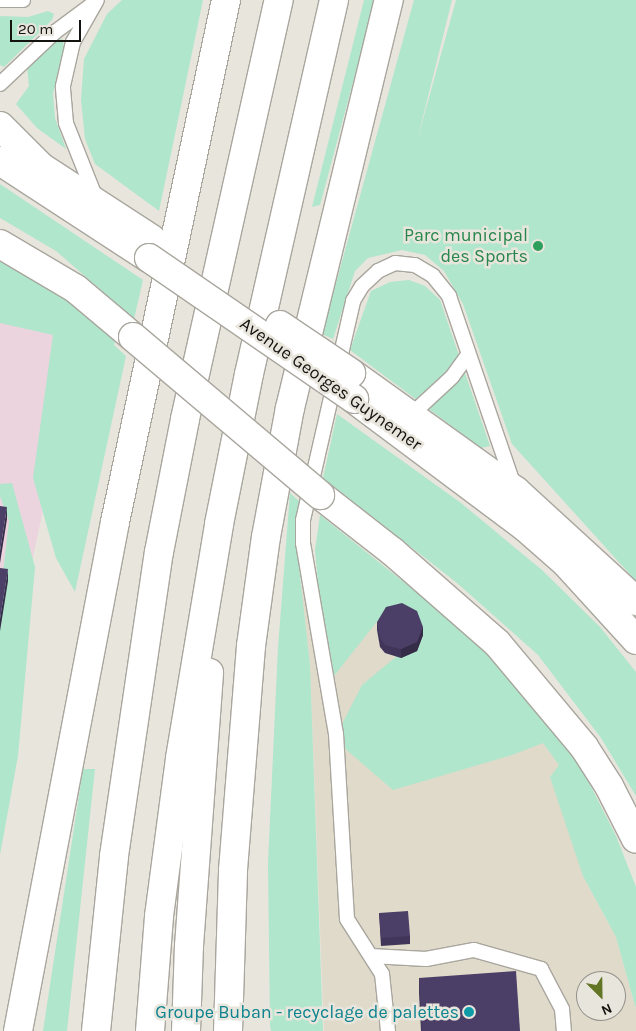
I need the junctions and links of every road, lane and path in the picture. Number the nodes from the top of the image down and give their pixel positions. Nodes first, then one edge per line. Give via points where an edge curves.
1 (0, 0) edge
2 (23, 0) edge
3 (97, 0) edge
4 (226, 0) edge
5 (279, 0) edge
6 (334, 0) edge
7 (388, 0) edge
8 (0, 84) edge
9 (0, 126) edge
10 (0, 161) edge
11 (98, 202) junction
12 (0, 244) edge
13 (150, 249) junction
14 (468, 356) junction
15 (353, 386) junction
16 (412, 414) junction
17 (516, 491) junction
18 (219, 524) junction
19 (636, 601) edge
20 (636, 640) edge
21 (636, 839) edge
22 (371, 956) junction
23 (18, 1031) edge
24 (96, 1031) edge
25 (150, 1031) edge
26 (186, 1031) edge
27 (228, 1031) edge
28 (388, 1031) edge
29 (564, 1031) edge

1 - 2 lane
3 - 8 lane via 55,32
3 - 11 lane via 73,42 63,86 71,137
4 - 23 main road via 113,531
5 - 24 main road via 158,552 114,856
6 - 18 main road via 249,374
7 - 27 main road via 290,408 266,537 251,646 233,861
9 - 11 main road, Avenue Georges Guynemer via 41,167
10 - 13 main road, Avenue Georges Guynemer
11 - 13 main road, Avenue Georges Guynemer
12 - 21 main road, bridge via 76,289 320,495 393,552 503,650 584,747 609,786
13 - 15 main road, Avenue Georges Guynemer, bridge
14 - 16 lane via 452,377
14 - 17 lane
14 - 22 lane via 449,296 425,269 395,263 370,278 353,301 303,520 303,543 336,734 347,919
15 - 16 main road, Avenue Georges Guynemer
15 - 20 main road, Avenue Georges Guynemer via 566,563
16 - 17 main road, Avenue Georges Guynemer
17 - 19 main road, Avenue Georges Guynemer
18 - 25 main road via 176,787 159,916
18 - 26 main road via 189,946
22 - 28 lane via 382,974
22 - 29 lane via 426,958 474,950 541,968 562,1009

